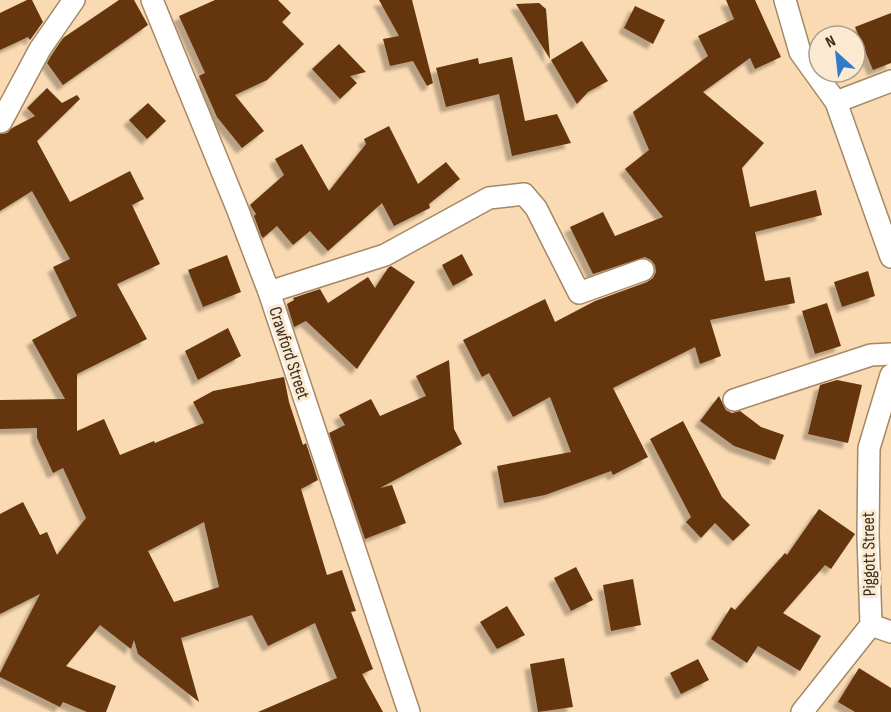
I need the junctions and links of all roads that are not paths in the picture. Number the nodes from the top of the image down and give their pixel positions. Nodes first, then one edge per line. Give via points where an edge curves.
1 (74, 0) edge
2 (152, 0) edge
3 (785, 0) edge
4 (891, 81) edge
5 (837, 102) junction
6 (1, 122) edge
7 (891, 256) edge
8 (643, 270) dead end
9 (269, 292) junction
10 (891, 354) edge
11 (891, 375) edge
12 (735, 400) dead end
13 (871, 625) junction
14 (891, 632) edge
15 (409, 712) edge
16 (802, 712) edge

1 - 6 street via 40,49
2 - 9 street, Crawford Street
3 - 5 street via 800,52
4 - 5 street
5 - 7 street
8 - 9 street via 579,293 536,208 524,194 489,198 385,255
9 - 15 street, Crawford Street
10 - 12 street via 871,355
11 - 13 street, Piggott Street via 869,448
13 - 14 street
13 - 16 street

